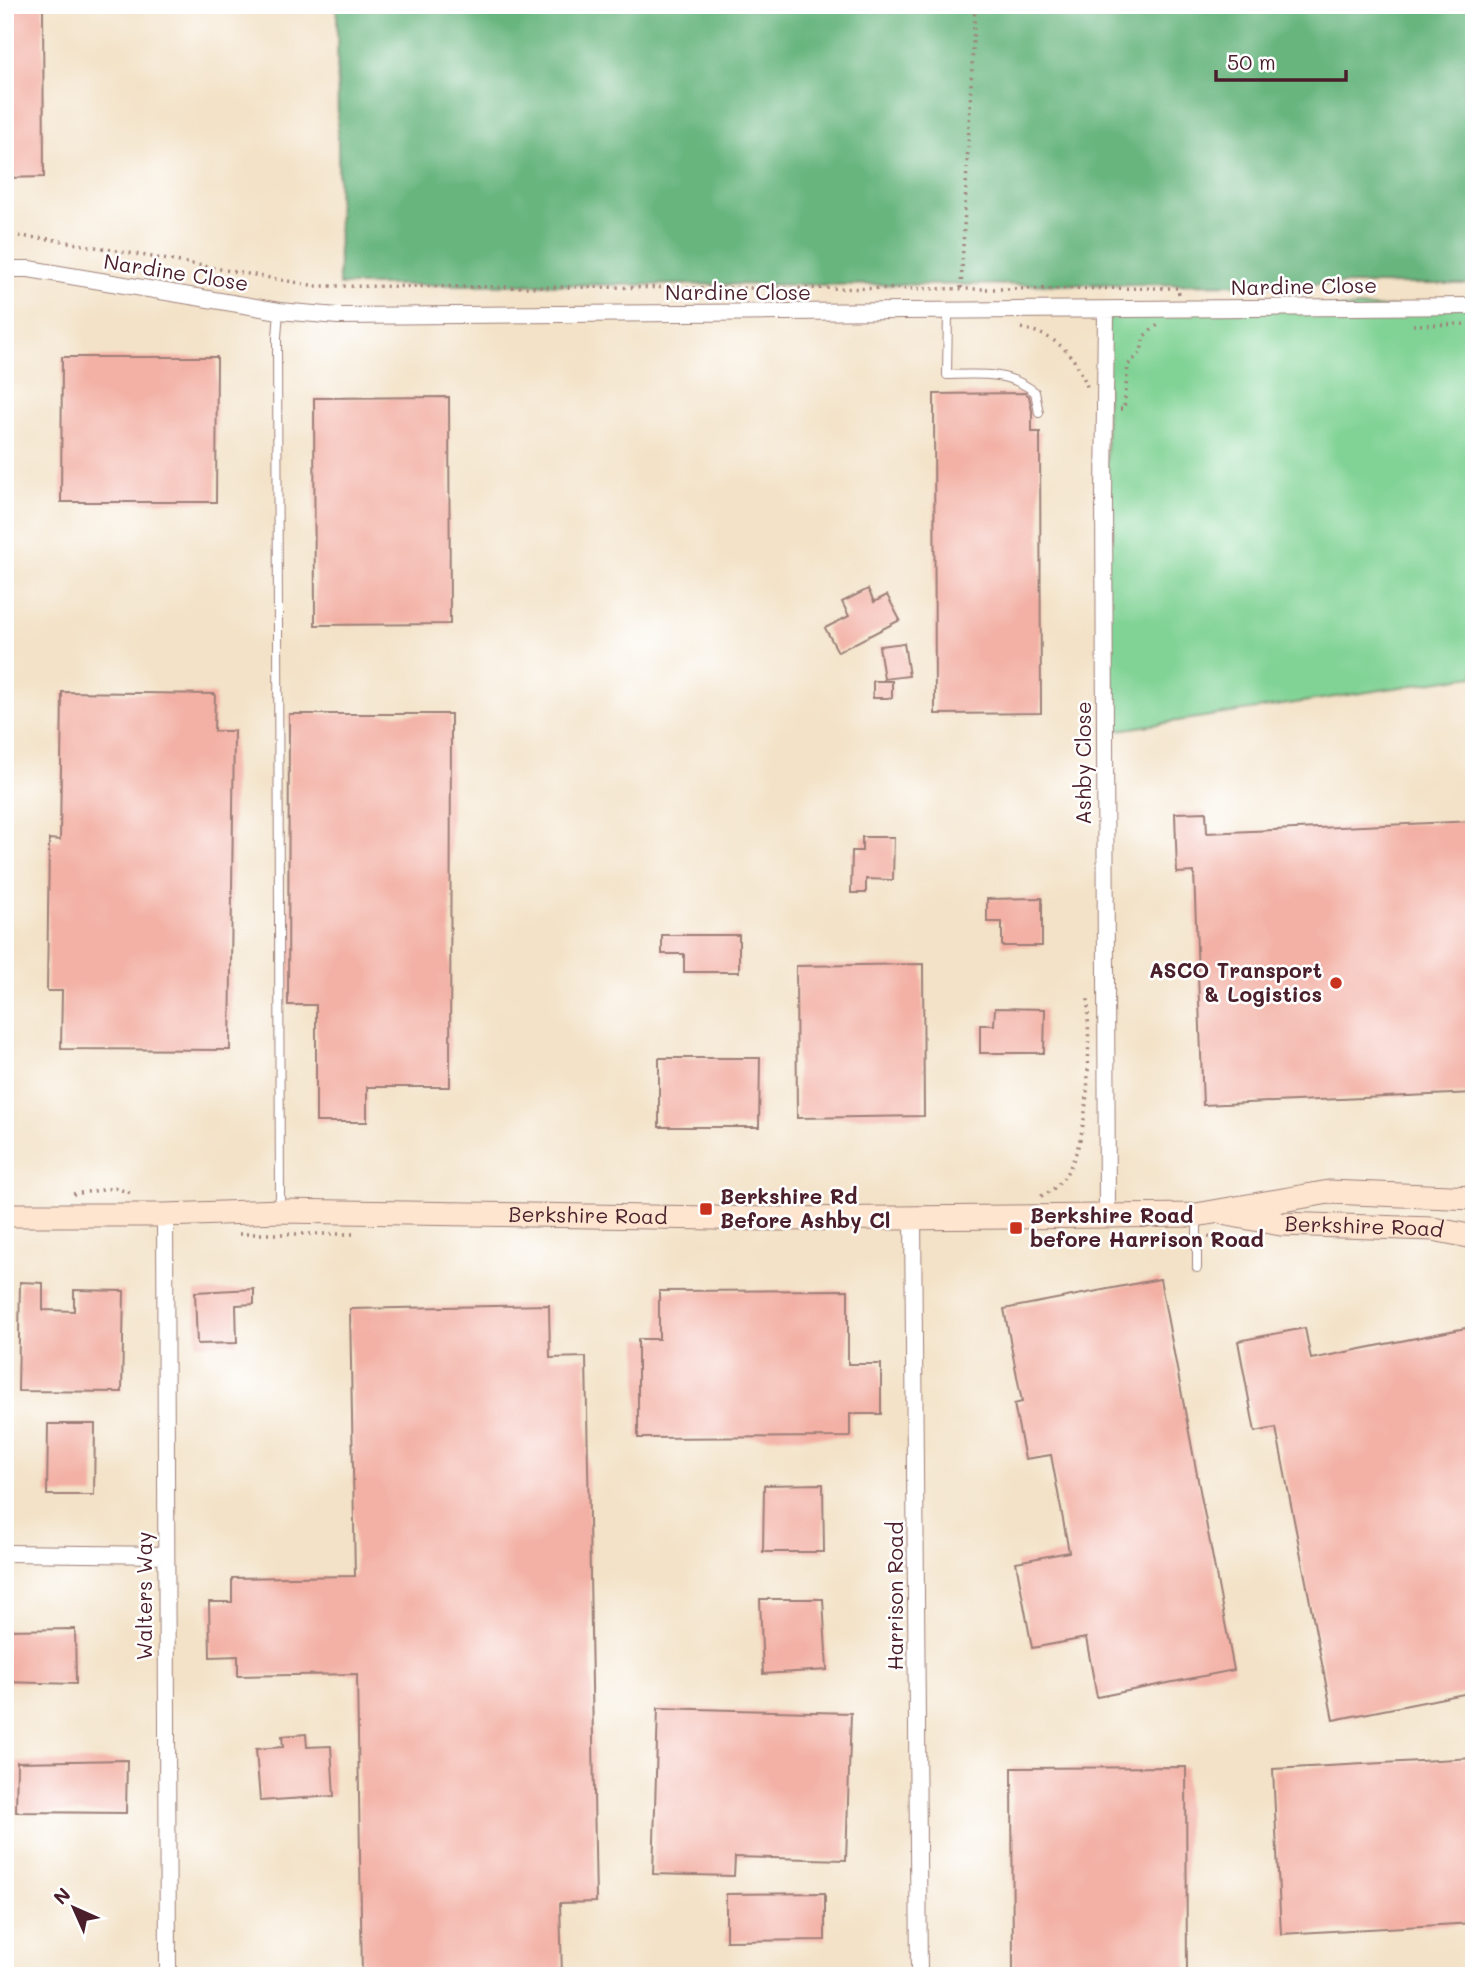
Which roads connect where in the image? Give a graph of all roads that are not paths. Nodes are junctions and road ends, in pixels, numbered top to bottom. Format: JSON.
{"nodes":[{"id":1,"x":5,"y":269,"type":"edge"},
{"id":2,"x":1474,"y":306,"type":"edge"},
{"id":3,"x":279,"y":311,"type":"junction"},
{"id":4,"x":1107,"y":311,"type":"junction"},
{"id":5,"x":948,"y":312,"type":"junction"},
{"id":6,"x":1039,"y":413,"type":"dead end"},
{"id":7,"x":1474,"y":1198,"type":"edge"},
{"id":8,"x":280,"y":1211,"type":"junction"},
{"id":9,"x":1204,"y":1213,"type":"junction"},
{"id":10,"x":5,"y":1215,"type":"edge"},
{"id":11,"x":165,"y":1215,"type":"junction"},
{"id":12,"x":1107,"y":1215,"type":"junction"},
{"id":13,"x":913,"y":1216,"type":"junction"},
{"id":14,"x":1474,"y":1237,"type":"edge"},
{"id":15,"x":1197,"y":1268,"type":"dead end"},
{"id":16,"x":5,"y":1553,"type":"edge"},
{"id":17,"x":166,"y":1555,"type":"junction"},
{"id":18,"x":168,"y":1976,"type":"edge"},
{"id":19,"x":919,"y":1976,"type":"edge"}],
"edges":[{"from":1,"to":3,"type":"street","name":"Nardine Close"},
{"from":2,"to":4,"type":"street","name":"Nardine Close"},
{"from":3,"to":5,"type":"street","name":"Nardine Close"},
{"from":3,"to":8,"type":"lane"},
{"from":4,"to":5,"type":"street","name":"Nardine Close"},
{"from":4,"to":12,"type":"street","name":"Ashby Close"},
{"from":5,"to":6,"type":"lane"},
{"from":7,"to":9,"type":"main road","name":"Berkshire Road"},
{"from":8,"to":11,"type":"main road","name":"Berkshire Road"},
{"from":8,"to":13,"type":"main road","name":"Berkshire Road"},
{"from":9,"to":12,"type":"main road","name":"Berkshire Road"},
{"from":9,"to":14,"type":"main road","name":"Berkshire Road"},
{"from":9,"to":15,"type":"lane"},
{"from":10,"to":11,"type":"main road","name":"Berkshire Road"},
{"from":11,"to":17,"type":"street","name":"Walters Way"},
{"from":12,"to":13,"type":"main road","name":"Berkshire Road"},
{"from":13,"to":19,"type":"street","name":"Harrison Road"},
{"from":16,"to":17,"type":"street"},
{"from":17,"to":18,"type":"street","name":"Walters Way"}]}
